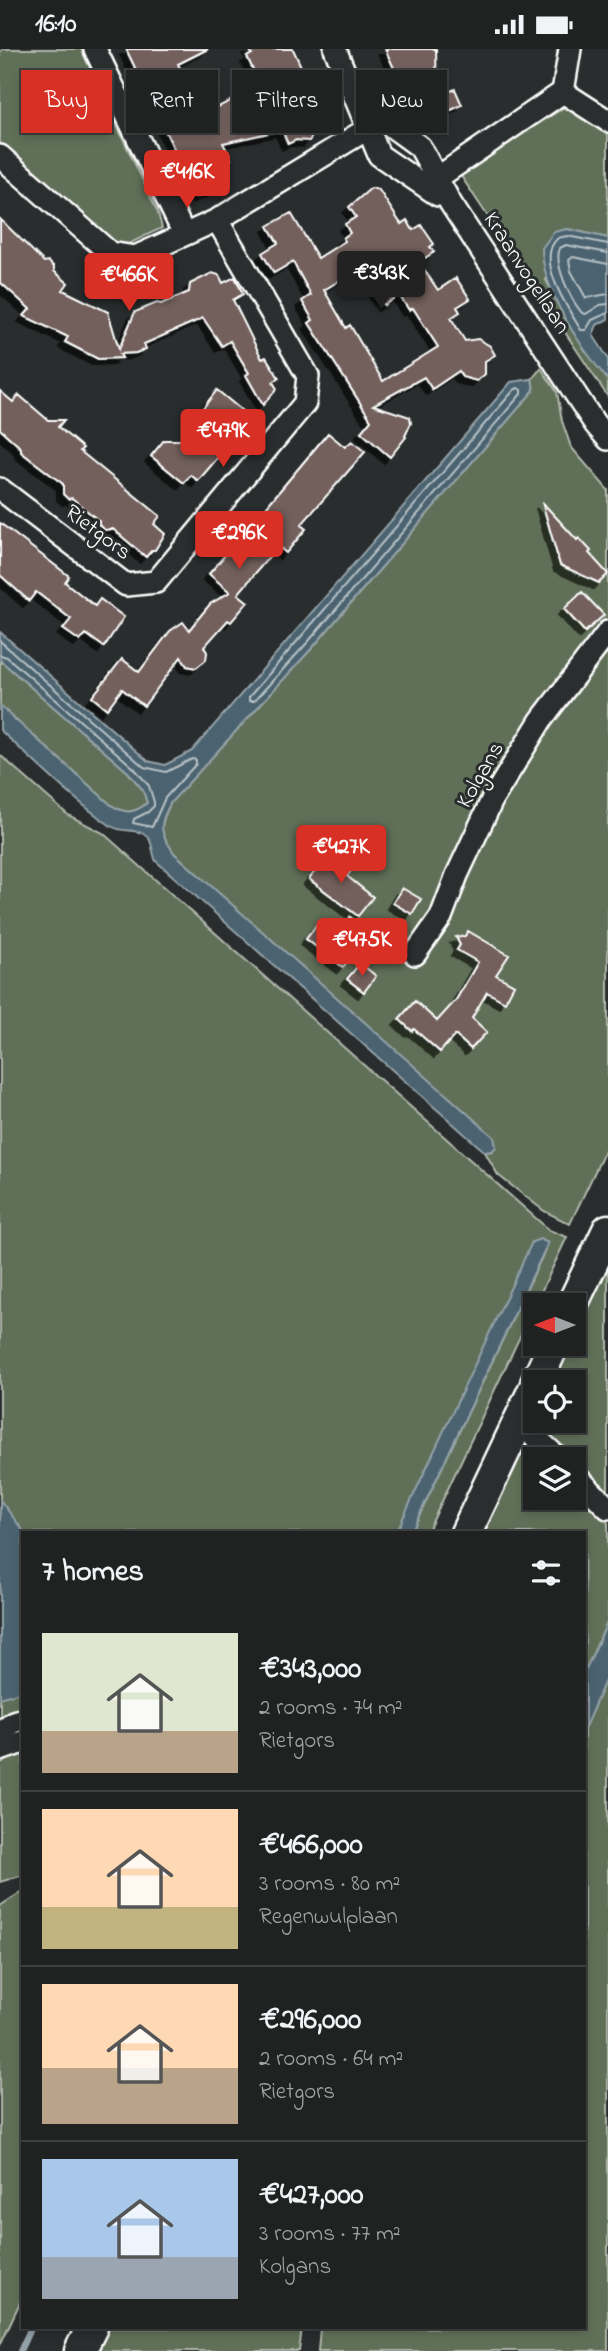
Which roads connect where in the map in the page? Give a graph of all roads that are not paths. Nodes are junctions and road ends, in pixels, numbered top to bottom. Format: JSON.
{"nodes":[{"id":1,"x":95,"y":49,"type":"edge"},
{"id":2,"x":335,"y":49,"type":"edge"},
{"id":3,"x":570,"y":49,"type":"edge"},
{"id":4,"x":563,"y":92,"type":"junction"},
{"id":5,"x":356,"y":99,"type":"edge"},
{"id":6,"x":608,"y":121,"type":"edge"},
{"id":7,"x":362,"y":133,"type":"edge"},
{"id":8,"x":376,"y":133,"type":"edge"},
{"id":9,"x":391,"y":133,"type":"edge"},
{"id":10,"x":0,"y":156,"type":"edge"},
{"id":11,"x":431,"y":182,"type":"junction"},
{"id":12,"x":217,"y":220,"type":"junction"},
{"id":13,"x":184,"y":234,"type":"junction"},
{"id":14,"x":608,"y":439,"type":"edge"},
{"id":15,"x":0,"y":489,"type":"edge"},
{"id":16,"x":608,"y":632,"type":"edge"},
{"id":17,"x":415,"y":954,"type":"dead end"},
{"id":18,"x":608,"y":1230,"type":"edge"},
{"id":19,"x":578,"y":1293,"type":"edge"},
{"id":20,"x":523,"y":1412,"type":"edge"},
{"id":21,"x":519,"y":1421,"type":"junction"},
{"id":22,"x":546,"y":1447,"type":"edge"},
{"id":23,"x":586,"y":1486,"type":"edge"},
{"id":24,"x":608,"y":1508,"type":"edge"},
{"id":25,"x":467,"y":1531,"type":"edge"},
{"id":26,"x":21,"y":1720,"type":"edge"},
{"id":27,"x":0,"y":1732,"type":"edge"},
{"id":28,"x":21,"y":1743,"type":"edge"},
{"id":29,"x":0,"y":1750,"type":"edge"},
{"id":30,"x":91,"y":2329,"type":"edge"},
{"id":31,"x":80,"y":2351,"type":"edge"}],
"edges":[{"from":1,"to":13,"type":"street"},
{"from":2,"to":5,"type":"street","name":"Kraanvogellaan"},
{"from":3,"to":4,"type":"street"},
{"from":4,"to":6,"type":"street"},
{"from":4,"to":11,"type":"street"},
{"from":7,"to":12,"type":"street"},
{"from":8,"to":11,"type":"street","name":"Kraanvogellaan"},
{"from":9,"to":11,"type":"street","name":"Kraanvogellaan"},
{"from":10,"to":13,"type":"street"},
{"from":11,"to":14,"type":"street","name":"Kraanvogellaan"},
{"from":12,"to":13,"type":"street"},
{"from":12,"to":15,"type":"street","name":"Rietgors"},
{"from":16,"to":17,"type":"street","name":"Kolgans"},
{"from":18,"to":19,"type":"street"},
{"from":20,"to":21,"type":"street"},
{"from":21,"to":22,"type":"street"},
{"from":21,"to":25,"type":"street"},
{"from":23,"to":24,"type":"street"},
{"from":26,"to":27,"type":"street"},
{"from":28,"to":29,"type":"street"},
{"from":30,"to":31,"type":"street"}]}
